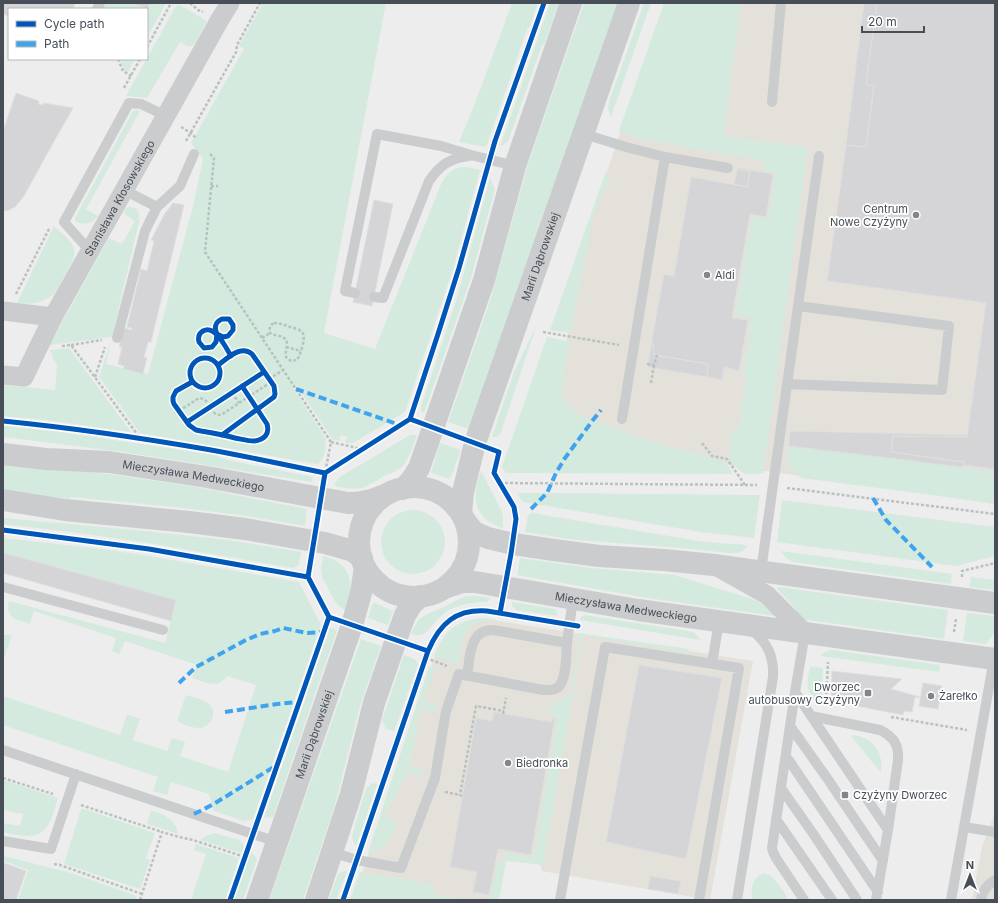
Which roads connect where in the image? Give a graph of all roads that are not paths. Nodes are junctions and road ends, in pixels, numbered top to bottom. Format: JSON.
{"nodes":[{"id":1,"x":230,"y":3,"type":"edge"},
{"id":2,"x":571,"y":3,"type":"edge"},
{"id":3,"x":630,"y":3,"type":"edge"},
{"id":4,"x":781,"y":3,"type":"edge"},
{"id":5,"x":772,"y":102,"type":"dead end"},
{"id":6,"x":166,"y":116,"type":"junction"},
{"id":7,"x":584,"y":134,"type":"junction"},
{"id":8,"x":194,"y":154,"type":"dead end"},
{"id":9,"x":471,"y":155,"type":"junction"},
{"id":10,"x":819,"y":156,"type":"dead end"},
{"id":11,"x":665,"y":157,"type":"junction"},
{"id":12,"x":516,"y":166,"type":"junction"},
{"id":13,"x":728,"y":168,"type":"dead end"},
{"id":14,"x":124,"y":190,"type":"junction"},
{"id":15,"x":157,"y":207,"type":"junction"},
{"id":16,"x":90,"y":251,"type":"junction"},
{"id":17,"x":355,"y":293,"type":"dead end"},
{"id":18,"x":374,"y":297,"type":"dead end"},
{"id":19,"x":798,"y":306,"type":"junction"},
{"id":20,"x":3,"y":311,"type":"edge"},
{"id":21,"x":53,"y":317,"type":"junction"},
{"id":22,"x":113,"y":339,"type":"road end"},
{"id":23,"x":3,"y":375,"type":"edge"},
{"id":24,"x":787,"y":384,"type":"junction"},
{"id":25,"x":622,"y":419,"type":"dead end"},
{"id":26,"x":3,"y":454,"type":"edge"},
{"id":27,"x":403,"y":489,"type":"junction"},
{"id":28,"x":382,"y":496,"type":"junction"},
{"id":29,"x":3,"y":500,"type":"edge"},
{"id":30,"x":463,"y":518,"type":"junction"},
{"id":31,"x":363,"y":562,"type":"junction"},
{"id":32,"x":714,"y":565,"type":"junction"},
{"id":33,"x":761,"y":572,"type":"junction"},
{"id":34,"x":3,"y":587,"type":"edge"},
{"id":35,"x":447,"y":587,"type":"junction"},
{"id":36,"x":421,"y":596,"type":"junction"},
{"id":37,"x":573,"y":599,"type":"junction"},
{"id":38,"x":995,"y":603,"type":"edge"},
{"id":39,"x":719,"y":621,"type":"junction"},
{"id":40,"x":744,"y":625,"type":"junction"},
{"id":41,"x":163,"y":630,"type":"dead end"},
{"id":42,"x":805,"y":633,"type":"junction"},
{"id":43,"x":567,"y":643,"type":"junction"},
{"id":44,"x":995,"y":658,"type":"edge"},
{"id":45,"x":712,"y":664,"type":"junction"},
{"id":46,"x":467,"y":676,"type":"junction"},
{"id":47,"x":795,"y":692,"type":"junction"},
{"id":48,"x":811,"y":716,"type":"junction"},
{"id":49,"x":790,"y":726,"type":"junction"},
{"id":50,"x":3,"y":750,"type":"edge"},
{"id":51,"x":786,"y":756,"type":"junction"},
{"id":52,"x":76,"y":774,"type":"junction"},
{"id":53,"x":781,"y":788,"type":"junction"},
{"id":54,"x":776,"y":819,"type":"junction"},
{"id":55,"x":964,"y":827,"type":"junction"},
{"id":56,"x":888,"y":830,"type":"junction"},
{"id":57,"x":995,"y":832,"type":"edge"},
{"id":58,"x":3,"y":841,"type":"edge"},
{"id":59,"x":277,"y":842,"type":"junction"},
{"id":60,"x":332,"y":852,"type":"junction"},
{"id":61,"x":883,"y":861,"type":"junction"},
{"id":62,"x":995,"y":880,"type":"edge"},
{"id":63,"x":877,"y":896,"type":"edge"},
{"id":64,"x":739,"y":898,"type":"edge"},
{"id":65,"x":257,"y":900,"type":"edge"},
{"id":66,"x":316,"y":900,"type":"edge"},
{"id":67,"x":560,"y":900,"type":"edge"},
{"id":68,"x":699,"y":900,"type":"edge"},
{"id":69,"x":804,"y":900,"type":"edge"},
{"id":70,"x":832,"y":900,"type":"edge"},
{"id":71,"x":857,"y":900,"type":"edge"},
{"id":72,"x":951,"y":900,"type":"edge"},
{"id":73,"x":981,"y":900,"type":"edge"}],
"edges":[{"from":1,"to":6,"type":"street","name":"Stanisława Kłosowskiego"},
{"from":2,"to":12,"type":"street"},
{"from":3,"to":7,"type":"street","name":"Marii Dąbrowskiej"},
{"from":4,"to":5,"type":"lane"},
{"from":6,"to":14,"type":"street","name":"Stanisława Kłosowskiego"},
{"from":6,"to":16,"type":"lane"},
{"from":7,"to":11,"type":"lane"},
{"from":7,"to":30,"type":"street","name":"Marii Dąbrowskiej"},
{"from":8,"to":15,"type":"lane"},
{"from":9,"to":12,"type":"lane"},
{"from":9,"to":17,"type":"lane"},
{"from":9,"to":18,"type":"lane"},
{"from":10,"to":19,"type":"lane"},
{"from":11,"to":13,"type":"lane"},
{"from":11,"to":25,"type":"lane"},
{"from":12,"to":27,"type":"street"},
{"from":14,"to":15,"type":"lane"},
{"from":14,"to":16,"type":"street","name":"Stanisława Kłosowskiego"},
{"from":15,"to":22,"type":"lane"},
{"from":16,"to":21,"type":"street","name":"Stanisława Kłosowskiego"},
{"from":19,"to":24,"type":"lane"},
{"from":19,"to":24,"type":"lane"},
{"from":20,"to":21,"type":"street"},
{"from":21,"to":23,"type":"street","name":"Stanisława Kłosowskiego"},
{"from":24,"to":33,"type":"lane"},
{"from":26,"to":28,"type":"street","name":"Mieczysława Medweckiego"},
{"from":27,"to":28,"type":"street"},
{"from":27,"to":30,"type":"street"},
{"from":28,"to":31,"type":"street"},
{"from":29,"to":31,"type":"street"},
{"from":30,"to":32,"type":"street"},
{"from":30,"to":35,"type":"street"},
{"from":31,"to":36,"type":"street"},
{"from":31,"to":59,"type":"street","name":"Marii Dąbrowskiej"},
{"from":32,"to":33,"type":"street"},
{"from":32,"to":42,"type":"street"},
{"from":33,"to":38,"type":"street"},
{"from":34,"to":41,"type":"lane"},
{"from":35,"to":36,"type":"street"},
{"from":35,"to":37,"type":"street","name":"Mieczysława Medweckiego"},
{"from":36,"to":60,"type":"street"},
{"from":37,"to":39,"type":"street","name":"Mieczysława Medweckiego"},
{"from":37,"to":43,"type":"lane"},
{"from":39,"to":40,"type":"street","name":"Mieczysława Medweckiego"},
{"from":39,"to":45,"type":"lane"},
{"from":40,"to":42,"type":"street","name":"Mieczysława Medweckiego"},
{"from":40,"to":64,"type":"lane"},
{"from":42,"to":44,"type":"street","name":"Mieczysława Medweckiego"},
{"from":42,"to":47,"type":"lane"},
{"from":43,"to":46,"type":"lane"},
{"from":43,"to":46,"type":"lane"},
{"from":44,"to":55,"type":"lane"},
{"from":45,"to":67,"type":"lane"},
{"from":45,"to":68,"type":"lane"},
{"from":46,"to":60,"type":"lane"},
{"from":47,"to":48,"type":"lane"},
{"from":47,"to":49,"type":"lane"},
{"from":48,"to":56,"type":"lane"},
{"from":48,"to":56,"type":"lane"},
{"from":49,"to":51,"type":"lane"},
{"from":49,"to":61,"type":"lane"},
{"from":50,"to":52,"type":"lane"},
{"from":51,"to":53,"type":"lane"},
{"from":51,"to":63,"type":"lane"},
{"from":52,"to":58,"type":"lane"},
{"from":52,"to":59,"type":"lane"},
{"from":53,"to":54,"type":"lane"},
{"from":53,"to":71,"type":"lane"},
{"from":54,"to":69,"type":"lane"},
{"from":54,"to":70,"type":"lane"},
{"from":55,"to":57,"type":"lane"},
{"from":55,"to":72,"type":"lane"},
{"from":56,"to":61,"type":"lane"},
{"from":59,"to":65,"type":"street","name":"Marii Dąbrowskiej"},
{"from":60,"to":66,"type":"street"},
{"from":61,"to":63,"type":"lane"},
{"from":62,"to":73,"type":"lane"}]}
